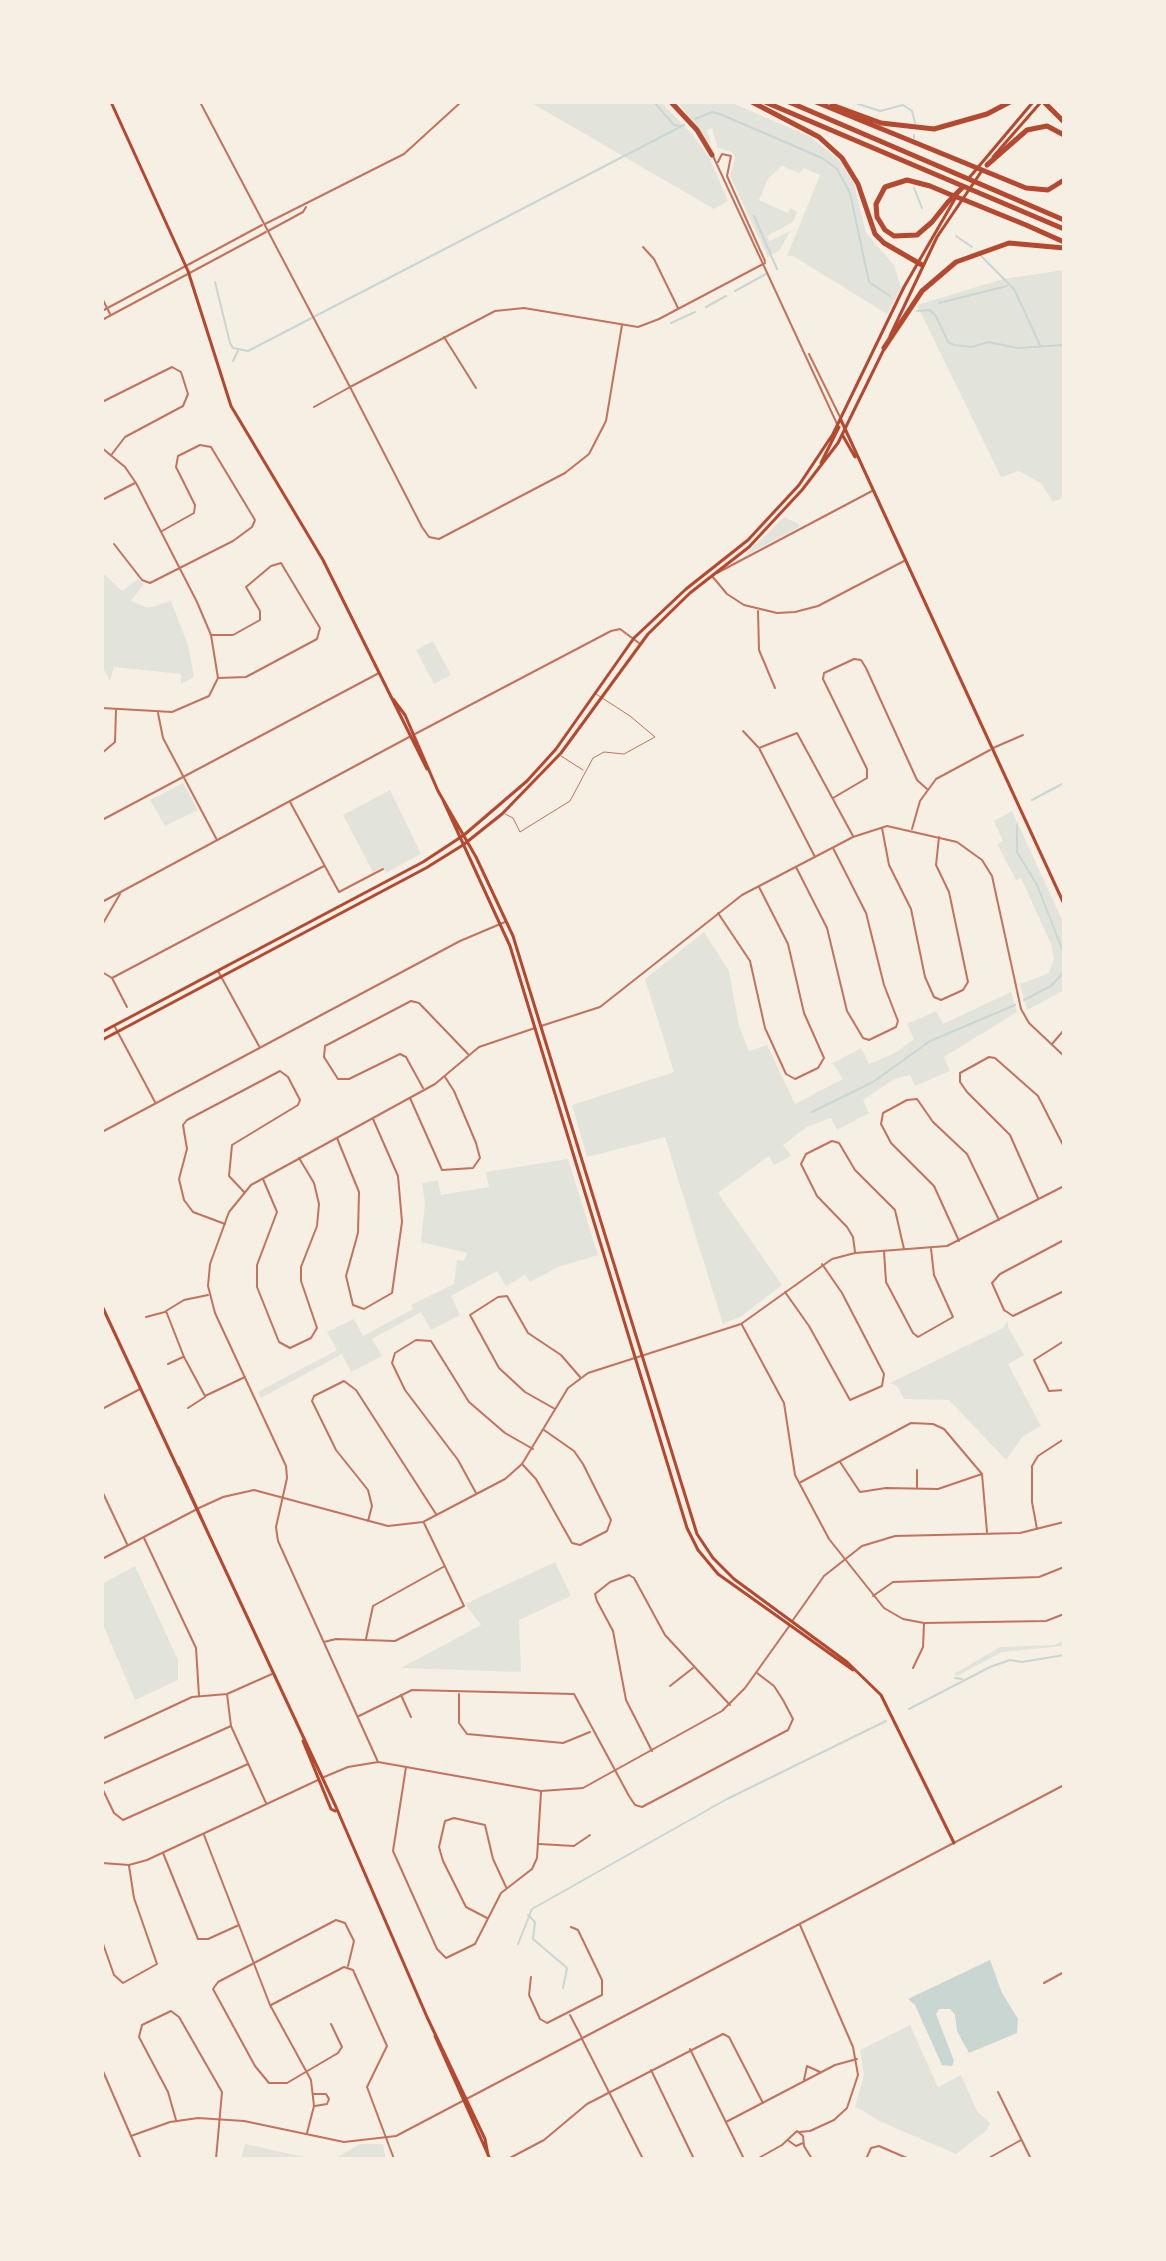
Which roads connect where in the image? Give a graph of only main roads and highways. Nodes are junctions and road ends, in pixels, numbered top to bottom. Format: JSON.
{"nodes":[{"id":1,"x":111,"y":102,"type":"edge"},
{"id":2,"x":671,"y":102,"type":"edge"},
{"id":3,"x":752,"y":102,"type":"edge"},
{"id":4,"x":765,"y":102,"type":"edge"},
{"id":5,"x":789,"y":102,"type":"edge"},
{"id":6,"x":816,"y":102,"type":"edge"},
{"id":7,"x":824,"y":102,"type":"edge"},
{"id":8,"x":1010,"y":102,"type":"edge"},
{"id":9,"x":1033,"y":102,"type":"edge"},
{"id":10,"x":1042,"y":102,"type":"edge"},
{"id":11,"x":1064,"y":122,"type":"edge"},
{"id":12,"x":1064,"y":135,"type":"edge"},
{"id":13,"x":712,"y":155,"type":"road end"},
{"id":14,"x":984,"y":163,"type":"junction"},
{"id":15,"x":1064,"y":180,"type":"edge"},
{"id":16,"x":962,"y":188,"type":"joint"},
{"id":17,"x":952,"y":204,"type":"junction"},
{"id":18,"x":1064,"y":220,"type":"edge"},
{"id":19,"x":1064,"y":229,"type":"edge"},
{"id":20,"x":1064,"y":245,"type":"edge"},
{"id":21,"x":920,"y":264,"type":"junction"},
{"id":22,"x":884,"y":348,"type":"junction"},
{"id":23,"x":841,"y":420,"type":"junction"},
{"id":24,"x":838,"y":427,"type":"junction"},
{"id":25,"x":845,"y":429,"type":"junction"},
{"id":26,"x":842,"y":435,"type":"junction"},
{"id":27,"x":857,"y":459,"type":"junction"},
{"id":28,"x":817,"y":471,"type":"junction"},
{"id":29,"x":554,"y":751,"type":"junction"},
{"id":30,"x":559,"y":755,"type":"junction"},
{"id":31,"x":443,"y":800,"type":"junction"},
{"id":32,"x":464,"y":835,"type":"junction"},
{"id":33,"x":460,"y":839,"type":"junction"},
{"id":34,"x":468,"y":841,"type":"junction"},
{"id":35,"x":463,"y":845,"type":"junction"},
{"id":36,"x":1064,"y":904,"type":"edge"},
{"id":37,"x":504,"y":922,"type":"junction"},
{"id":38,"x":102,"y":1032,"type":"edge"},
{"id":39,"x":102,"y":1040,"type":"edge"},
{"id":40,"x":102,"y":1306,"type":"edge"},
{"id":41,"x":954,"y":1843,"type":"road end"},
{"id":42,"x":489,"y":2157,"type":"edge"}],
"edges":[{"from":1,"to":31,"type":"main road"},
{"from":2,"to":13,"type":"highway"},
{"from":3,"to":21,"type":"highway"},
{"from":4,"to":19,"type":"highway"},
{"from":5,"to":18,"type":"highway"},
{"from":6,"to":15,"type":"highway"},
{"from":7,"to":8,"type":"highway"},
{"from":9,"to":14,"type":"main road"},
{"from":10,"to":11,"type":"highway"},
{"from":10,"to":14,"type":"main road"},
{"from":12,"to":14,"type":"highway"},
{"from":14,"to":16,"type":"main road"},
{"from":14,"to":17,"type":"main road"},
{"from":16,"to":17,"type":"highway"},
{"from":17,"to":20,"type":"highway"},
{"from":17,"to":21,"type":"main road"},
{"from":20,"to":22,"type":"highway"},
{"from":21,"to":22,"type":"main road"},
{"from":21,"to":23,"type":"main road"},
{"from":22,"to":25,"type":"main road"},
{"from":23,"to":24,"type":"main road"},
{"from":23,"to":25,"type":"main road"},
{"from":24,"to":26,"type":"main road"},
{"from":24,"to":28,"type":"main road"},
{"from":24,"to":29,"type":"main road"},
{"from":25,"to":26,"type":"main road"},
{"from":25,"to":27,"type":"main road"},
{"from":26,"to":27,"type":"main road"},
{"from":26,"to":28,"type":"main road"},
{"from":27,"to":36,"type":"main road"},
{"from":28,"to":30,"type":"main road"},
{"from":29,"to":30,"type":"main road"},
{"from":29,"to":32,"type":"main road"},
{"from":30,"to":34,"type":"main road"},
{"from":31,"to":32,"type":"main road"},
{"from":31,"to":33,"type":"main road"},
{"from":32,"to":33,"type":"main road"},
{"from":32,"to":34,"type":"main road"},
{"from":33,"to":35,"type":"main road"},
{"from":33,"to":38,"type":"main road"},
{"from":34,"to":35,"type":"main road"},
{"from":34,"to":37,"type":"main road"},
{"from":35,"to":37,"type":"main road"},
{"from":35,"to":39,"type":"main road"},
{"from":37,"to":41,"type":"main road"},
{"from":40,"to":42,"type":"main road"}]}
